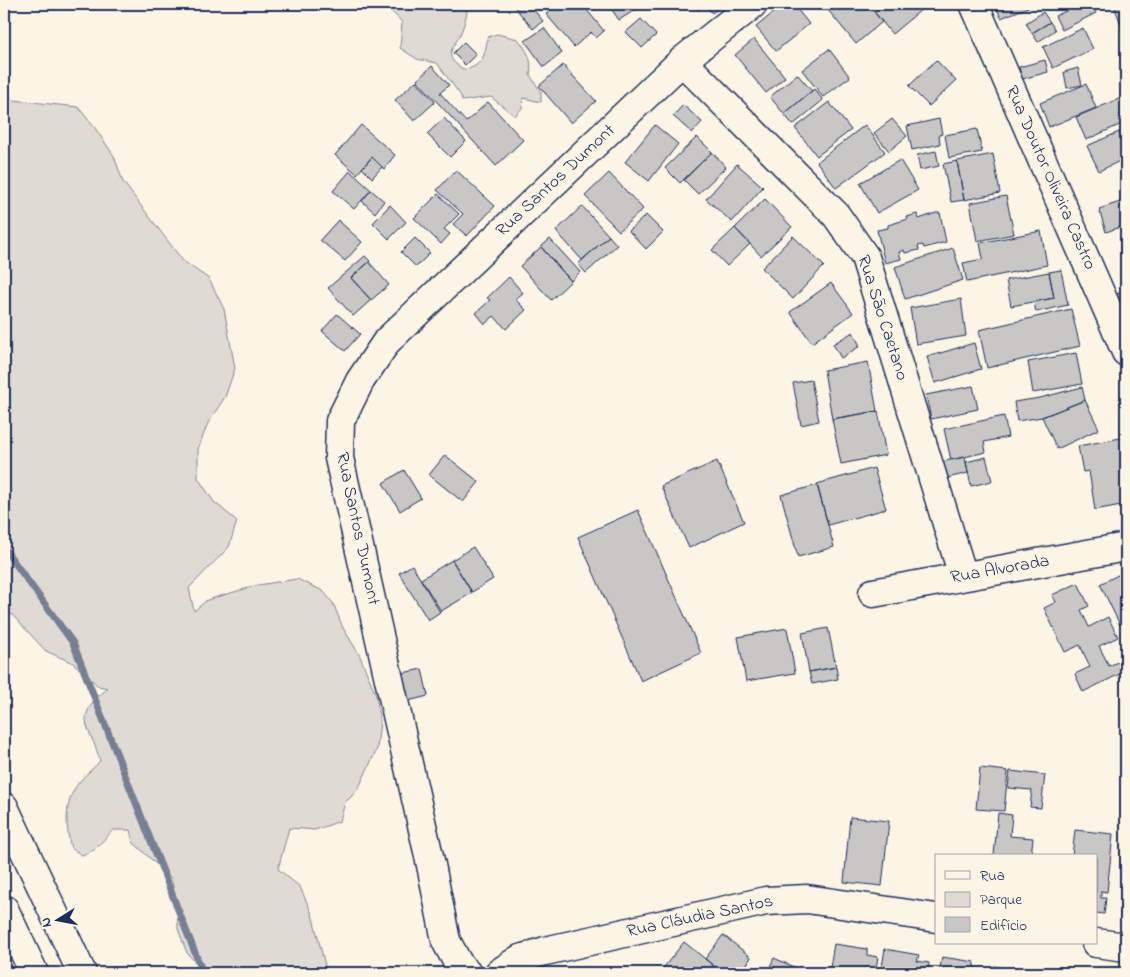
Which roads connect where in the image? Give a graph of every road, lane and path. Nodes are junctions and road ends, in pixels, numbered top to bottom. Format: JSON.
{"nodes":[{"id":1,"x":753,"y":4,"type":"edge"},
{"id":2,"x":974,"y":4,"type":"edge"},
{"id":3,"x":682,"y":61,"type":"junction"},
{"id":4,"x":1126,"y":352,"type":"edge"},
{"id":5,"x":1126,"y":548,"type":"edge"},
{"id":6,"x":963,"y":576,"type":"junction"},
{"id":7,"x":873,"y":593,"type":"dead end"},
{"id":8,"x":4,"y":807,"type":"edge"},
{"id":9,"x":4,"y":909,"type":"edge"},
{"id":10,"x":935,"y":918,"type":"edge"},
{"id":11,"x":1098,"y":942,"type":"edge"},
{"id":12,"x":1126,"y":947,"type":"edge"},
{"id":13,"x":34,"y":973,"type":"edge"},
{"id":14,"x":82,"y":973,"type":"edge"},
{"id":15,"x":467,"y":973,"type":"edge"},
{"id":16,"x":500,"y":973,"type":"edge"}],
"edges":[{"from":1,"to":3,"type":"street","name":"Rua Santos Dumont"},
{"from":2,"to":4,"type":"street","name":"Rua Doutor Oliveira Castro"},
{"from":3,"to":6,"type":"street","name":"Rua São Caetano"},
{"from":3,"to":15,"type":"street","name":"Rua Santos Dumont"},
{"from":5,"to":6,"type":"street","name":"Rua Alvorada"},
{"from":6,"to":7,"type":"street","name":"Rua Alvorada"},
{"from":8,"to":14,"type":"street"},
{"from":9,"to":13,"type":"street"},
{"from":10,"to":16,"type":"street","name":"Rua Cláudia Santos"},
{"from":11,"to":12,"type":"street"}]}
